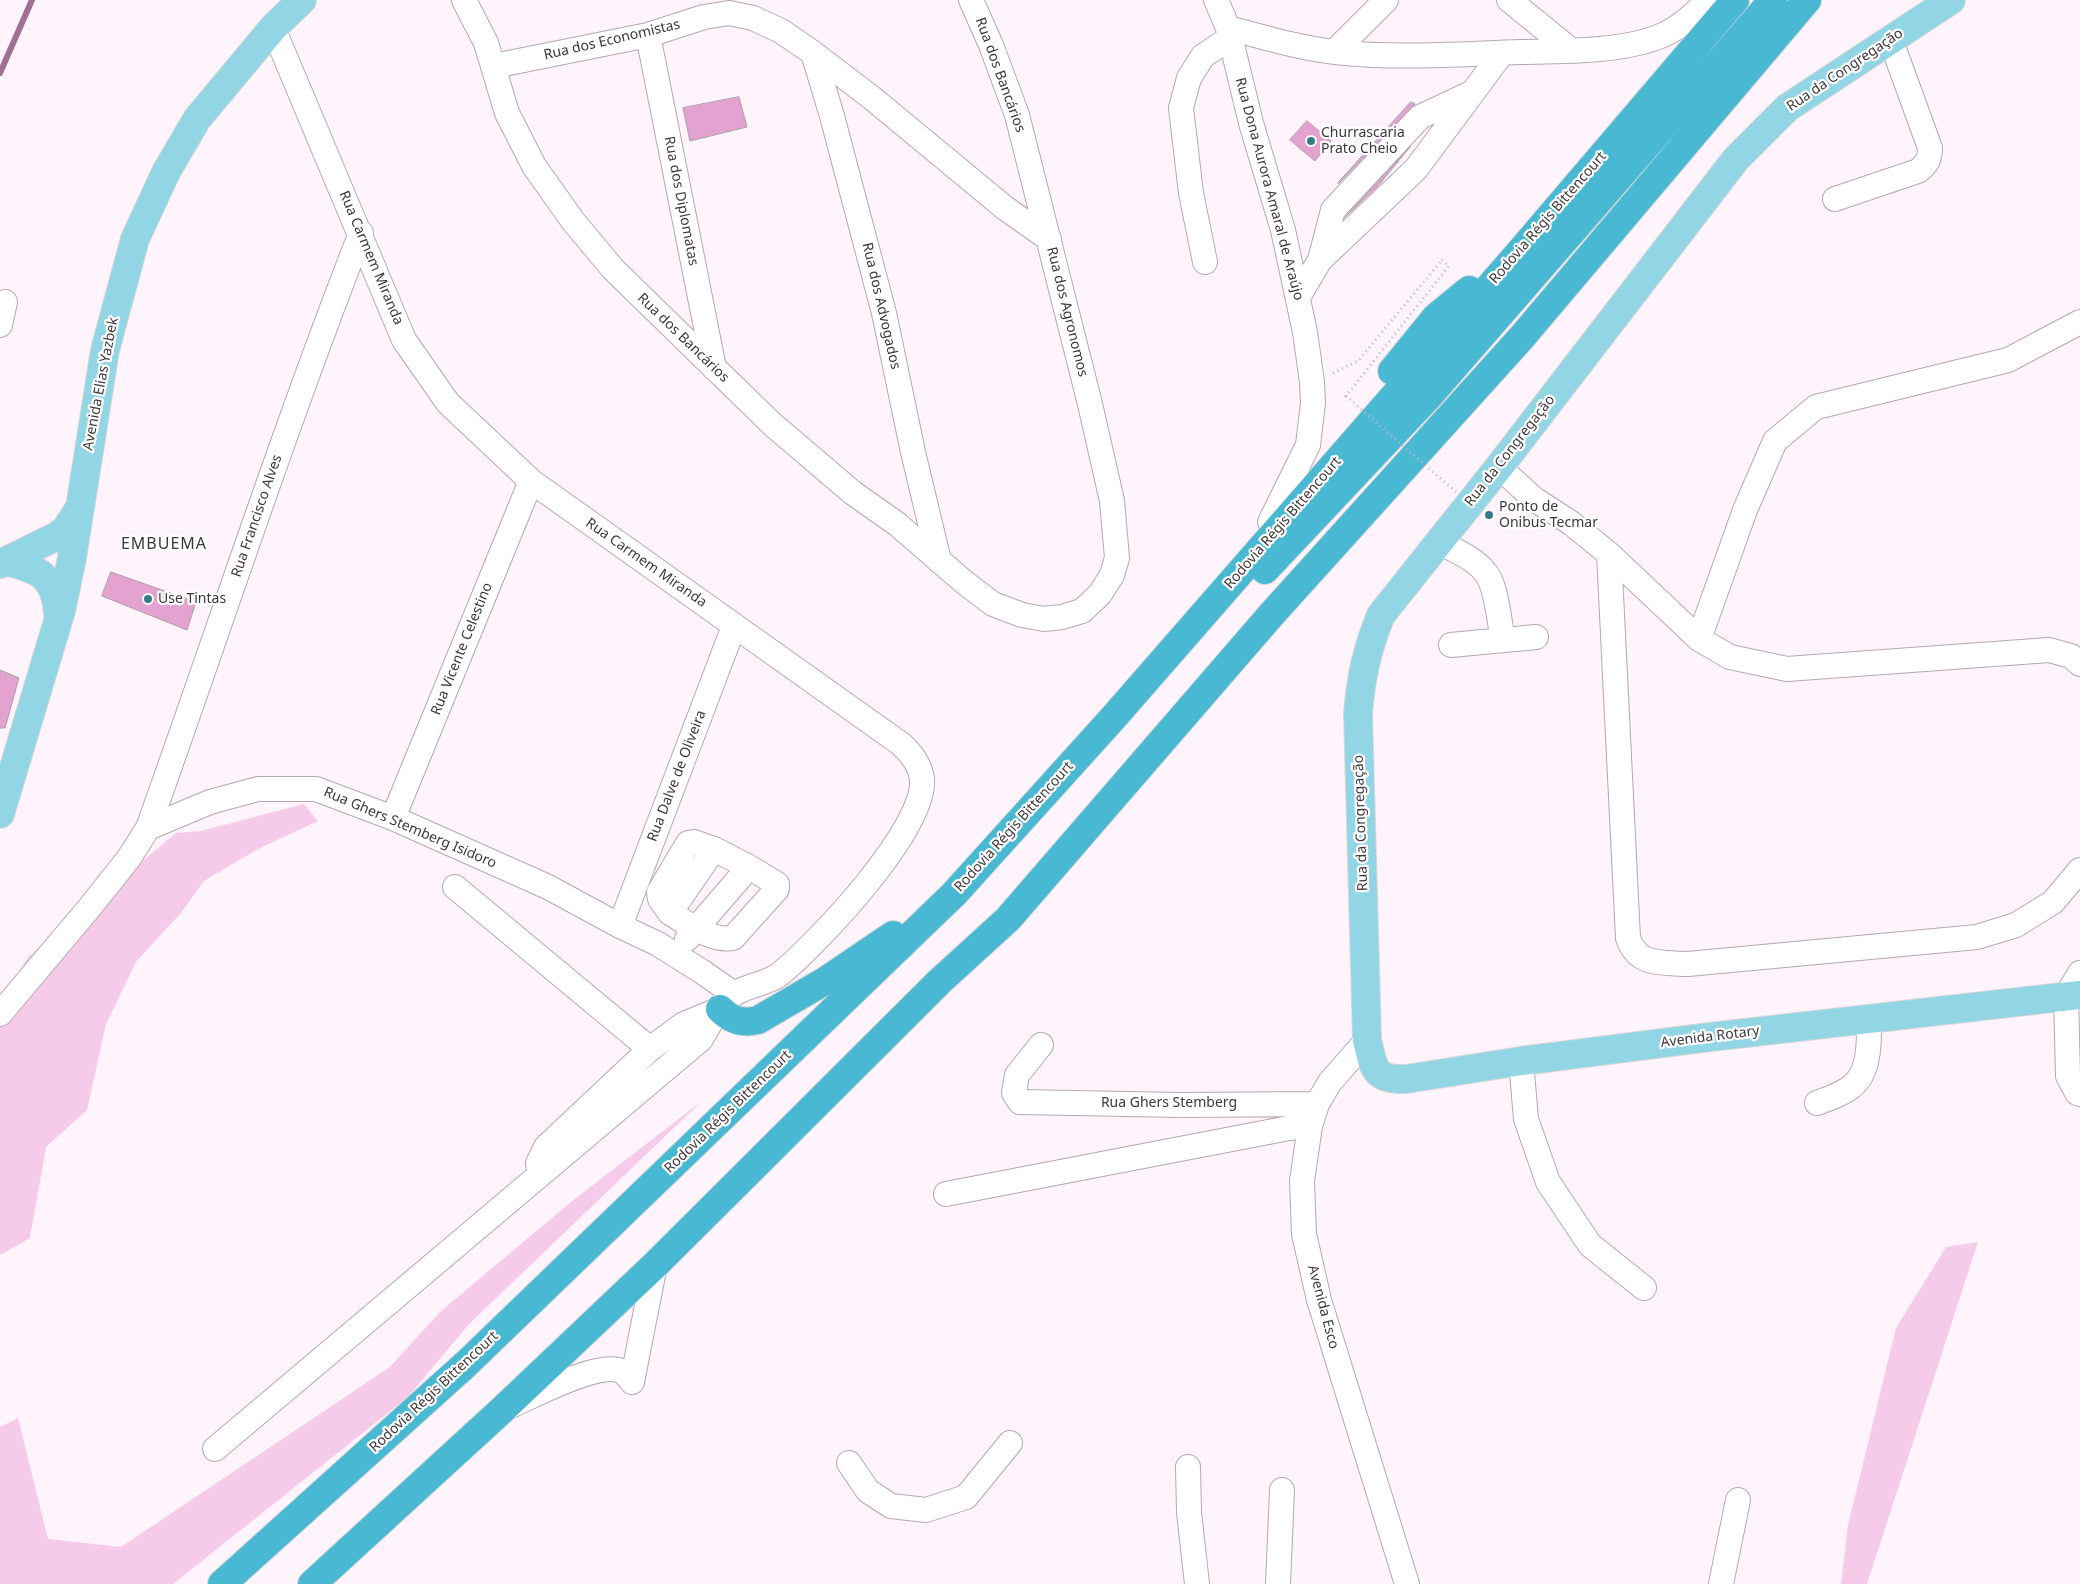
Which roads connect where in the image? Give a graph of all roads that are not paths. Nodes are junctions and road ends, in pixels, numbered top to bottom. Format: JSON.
{"nodes":[{"id":1,"x":302,"y":0,"type":"edge"},
{"id":2,"x":464,"y":0,"type":"edge"},
{"id":3,"x":971,"y":0,"type":"edge"},
{"id":4,"x":1216,"y":0,"type":"edge"},
{"id":5,"x":1386,"y":0,"type":"edge"},
{"id":6,"x":1509,"y":0,"type":"edge"},
{"id":7,"x":1708,"y":0,"type":"edge"},
{"id":8,"x":1735,"y":0,"type":"edge"},
{"id":9,"x":1773,"y":0,"type":"edge"},
{"id":10,"x":1807,"y":0,"type":"edge"},
{"id":11,"x":1951,"y":0,"type":"edge"},
{"id":12,"x":728,"y":7,"type":"edge"},
{"id":13,"x":272,"y":28,"type":"junction"},
{"id":14,"x":1229,"y":33,"type":"junction"},
{"id":15,"x":648,"y":34,"type":"junction"},
{"id":16,"x":1890,"y":38,"type":"junction"},
{"id":17,"x":1572,"y":51,"type":"junction"},
{"id":18,"x":1334,"y":52,"type":"junction"},
{"id":19,"x":813,"y":53,"type":"junction"},
{"id":20,"x":1502,"y":53,"type":"junction"},
{"id":21,"x":494,"y":66,"type":"junction"},
{"id":22,"x":1472,"y":93,"type":"junction"},
{"id":23,"x":1649,"y":100,"type":"junction"},
{"id":24,"x":1835,"y":199,"type":"dead end"},
{"id":25,"x":361,"y":233,"type":"junction"},
{"id":26,"x":1049,"y":239,"type":"junction"},
{"id":27,"x":1320,"y":260,"type":"junction"},
{"id":28,"x":1205,"y":262,"type":"dead end"},
{"id":29,"x":1298,"y":297,"type":"junction"},
{"id":30,"x":2080,"y":322,"type":"edge"},
{"id":31,"x":714,"y":368,"type":"junction"},
{"id":32,"x":1499,"y":467,"type":"junction"},
{"id":33,"x":531,"y":481,"type":"junction"},
{"id":34,"x":80,"y":506,"type":"junction"},
{"id":35,"x":1270,"y":522,"type":"junction"},
{"id":36,"x":1439,"y":542,"type":"junction"},
{"id":37,"x":1609,"y":554,"type":"junction"},
{"id":38,"x":939,"y":561,"type":"junction"},
{"id":39,"x":3,"y":562,"type":"edge"},
{"id":40,"x":1231,"y":582,"type":"junction"},
{"id":41,"x":993,"y":604,"type":"joint"},
{"id":42,"x":59,"y":618,"type":"junction"},
{"id":43,"x":734,"y":626,"type":"junction"},
{"id":44,"x":1536,"y":637,"type":"dead end"},
{"id":45,"x":1699,"y":639,"type":"junction"},
{"id":46,"x":1503,"y":640,"type":"junction"},
{"id":47,"x":1451,"y":645,"type":"dead end"},
{"id":48,"x":2080,"y":664,"type":"edge"},
{"id":49,"x":1113,"y":718,"type":"junction"},
{"id":50,"x":0,"y":814,"type":"edge"},
{"id":51,"x":392,"y":818,"type":"junction"},
{"id":52,"x":148,"y":828,"type":"junction"},
{"id":53,"x":749,"y":867,"type":"junction"},
{"id":54,"x":2080,"y":870,"type":"edge"},
{"id":55,"x":455,"y":887,"type":"dead end"},
{"id":56,"x":954,"y":894,"type":"junction"},
{"id":57,"x":620,"y":926,"type":"junction"},
{"id":58,"x":696,"y":928,"type":"junction"},
{"id":59,"x":675,"y":954,"type":"junction"},
{"id":60,"x":2080,"y":973,"type":"edge"},
{"id":61,"x":2073,"y":995,"type":"edge"},
{"id":62,"x":727,"y":1001,"type":"junction"},
{"id":63,"x":0,"y":1014,"type":"edge"},
{"id":64,"x":1869,"y":1018,"type":"junction"},
{"id":65,"x":1367,"y":1040,"type":"junction"},
{"id":66,"x":1041,"y":1045,"type":"dead end"},
{"id":67,"x":650,"y":1048,"type":"junction"},
{"id":68,"x":1521,"y":1061,"type":"junction"},
{"id":69,"x":2080,"y":1094,"type":"edge"},
{"id":70,"x":1817,"y":1103,"type":"dead end"},
{"id":71,"x":1313,"y":1115,"type":"junction"},
{"id":72,"x":540,"y":1175,"type":"junction"},
{"id":73,"x":946,"y":1194,"type":"dead end"},
{"id":74,"x":654,"y":1265,"type":"junction"},
{"id":75,"x":1644,"y":1288,"type":"dead end"},
{"id":76,"x":502,"y":1410,"type":"junction"},
{"id":77,"x":1010,"y":1443,"type":"dead end"},
{"id":78,"x":215,"y":1449,"type":"dead end"},
{"id":79,"x":849,"y":1463,"type":"dead end"},
{"id":80,"x":1188,"y":1467,"type":"dead end"},
{"id":81,"x":1282,"y":1490,"type":"dead end"},
{"id":82,"x":1738,"y":1500,"type":"dead end"},
{"id":83,"x":222,"y":1584,"type":"edge"},
{"id":84,"x":312,"y":1584,"type":"edge"},
{"id":85,"x":1197,"y":1584,"type":"edge"},
{"id":86,"x":1278,"y":1584,"type":"edge"},
{"id":87,"x":1406,"y":1584,"type":"edge"},
{"id":88,"x":1721,"y":1584,"type":"edge"}],
"edges":[{"from":1,"to":13,"type":"main road","name":"Avenida Elias Yazbek"},
{"from":2,"to":21,"type":"street","name":"Rua dos Bancários"},
{"from":3,"to":26,"type":"street","name":"Rua dos Bancários"},
{"from":4,"to":14,"type":"street","name":"Rua Dona Aurora Amaral de Araújo"},
{"from":5,"to":18,"type":"street"},
{"from":6,"to":17,"type":"street"},
{"from":7,"to":17,"type":"street"},
{"from":8,"to":23,"type":"highway","name":"Rodovia Régis Bittencourt"},
{"from":9,"to":49,"type":"highway"},
{"from":10,"to":74,"type":"highway"},
{"from":11,"to":16,"type":"main road","name":"Rua da Congregação"},
{"from":12,"to":15,"type":"street","name":"Rua dos Economistas"},
{"from":12,"to":19,"type":"street","name":"Rua dos Agronomos"},
{"from":13,"to":25,"type":"street","name":"Rua Carmem Miranda"},
{"from":13,"to":34,"type":"main road","name":"Avenida Elias Yazbek"},
{"from":14,"to":18,"type":"street"},
{"from":14,"to":28,"type":"street"},
{"from":14,"to":29,"type":"street","name":"Rua Dona Aurora Amaral de Araújo"},
{"from":15,"to":21,"type":"street","name":"Rua dos Economistas"},
{"from":15,"to":31,"type":"street","name":"Rua dos Diplomatas"},
{"from":16,"to":24,"type":"street"},
{"from":16,"to":32,"type":"main road","name":"Rua da Congregação"},
{"from":17,"to":20,"type":"street"},
{"from":18,"to":20,"type":"street"},
{"from":19,"to":26,"type":"street","name":"Rua dos Agronomos"},
{"from":19,"to":38,"type":"street","name":"Rua dos Advogados"},
{"from":20,"to":22,"type":"street"},
{"from":21,"to":31,"type":"street","name":"Rua dos Bancários"},
{"from":22,"to":27,"type":"street"},
{"from":22,"to":27,"type":"street"},
{"from":23,"to":35,"type":"highway"},
{"from":23,"to":40,"type":"highway","name":"Rodovia Régis Bittencourt"},
{"from":25,"to":33,"type":"street","name":"Rua Carmem Miranda"},
{"from":25,"to":52,"type":"street","name":"Rua Francisco Alves"},
{"from":26,"to":41,"type":"street","name":"Rua dos Agronomos"},
{"from":27,"to":29,"type":"street"},
{"from":29,"to":35,"type":"street","name":"Rua Dona Aurora Amaral de Araújo"},
{"from":30,"to":45,"type":"street"},
{"from":31,"to":38,"type":"street","name":"Rua dos Bancários"},
{"from":32,"to":36,"type":"main road","name":"Rua da Congregação"},
{"from":32,"to":37,"type":"street"},
{"from":33,"to":43,"type":"street","name":"Rua Carmem Miranda"},
{"from":33,"to":51,"type":"street","name":"Rua Vicente Celestino"},
{"from":34,"to":39,"type":"main road"},
{"from":34,"to":42,"type":"main road","name":"Avenida Elias Yazbek"},
{"from":35,"to":40,"type":"highway"},
{"from":36,"to":46,"type":"street"},
{"from":36,"to":65,"type":"main road","name":"Rua da Congregação"},
{"from":37,"to":45,"type":"street"},
{"from":37,"to":54,"type":"street"},
{"from":38,"to":41,"type":"street","name":"Rua dos Bancários"},
{"from":39,"to":42,"type":"main road"},
{"from":40,"to":49,"type":"highway","name":"Rodovia Régis Bittencourt"},
{"from":42,"to":50,"type":"main road","name":"Avenida Elias Yazbek"},
{"from":43,"to":57,"type":"street","name":"Rua Dalve de Oliveira"},
{"from":43,"to":62,"type":"street","name":"Rua Carmem Miranda"},
{"from":44,"to":46,"type":"street"},
{"from":45,"to":48,"type":"street"},
{"from":46,"to":47,"type":"street"},
{"from":49,"to":56,"type":"highway","name":"Rodovia Régis Bittencourt"},
{"from":51,"to":52,"type":"street","name":"Rua Ghers Stemberg Isidoro"},
{"from":51,"to":57,"type":"street","name":"Rua Ghers Stemberg Isidoro"},
{"from":52,"to":63,"type":"street"},
{"from":53,"to":58,"type":"street"},
{"from":53,"to":58,"type":"street"},
{"from":53,"to":58,"type":"street"},
{"from":55,"to":67,"type":"street"},
{"from":56,"to":62,"type":"highway"},
{"from":56,"to":83,"type":"highway","name":"Rodovia Régis Bittencourt"},
{"from":57,"to":59,"type":"street","name":"Rua Ghers Stemberg Isidoro"},
{"from":58,"to":59,"type":"street"},
{"from":59,"to":62,"type":"street","name":"Rua Ghers Stemberg Isidoro"},
{"from":60,"to":61,"type":"street"},
{"from":61,"to":64,"type":"main road","name":"Avenida Rotary"},
{"from":61,"to":69,"type":"street"},
{"from":62,"to":67,"type":"street","name":"Rua Carmem Miranda"},
{"from":62,"to":72,"type":"street"},
{"from":64,"to":68,"type":"main road","name":"Avenida Rotary"},
{"from":64,"to":70,"type":"street"},
{"from":65,"to":68,"type":"main road","name":"Avenida Rotary"},
{"from":65,"to":71,"type":"street","name":"Avenida Esco"},
{"from":66,"to":71,"type":"street","name":"Rua Ghers Stemberg"},
{"from":67,"to":72,"type":"street","name":"Rua Carmem Miranda"},
{"from":68,"to":75,"type":"street"},
{"from":71,"to":73,"type":"street"},
{"from":71,"to":87,"type":"street","name":"Avenida Esco"},
{"from":72,"to":78,"type":"street"},
{"from":74,"to":76,"type":"highway"},
{"from":74,"to":76,"type":"street"},
{"from":76,"to":84,"type":"highway"},
{"from":77,"to":79,"type":"street"},
{"from":80,"to":85,"type":"street"},
{"from":81,"to":86,"type":"street"},
{"from":82,"to":88,"type":"street"}]}
